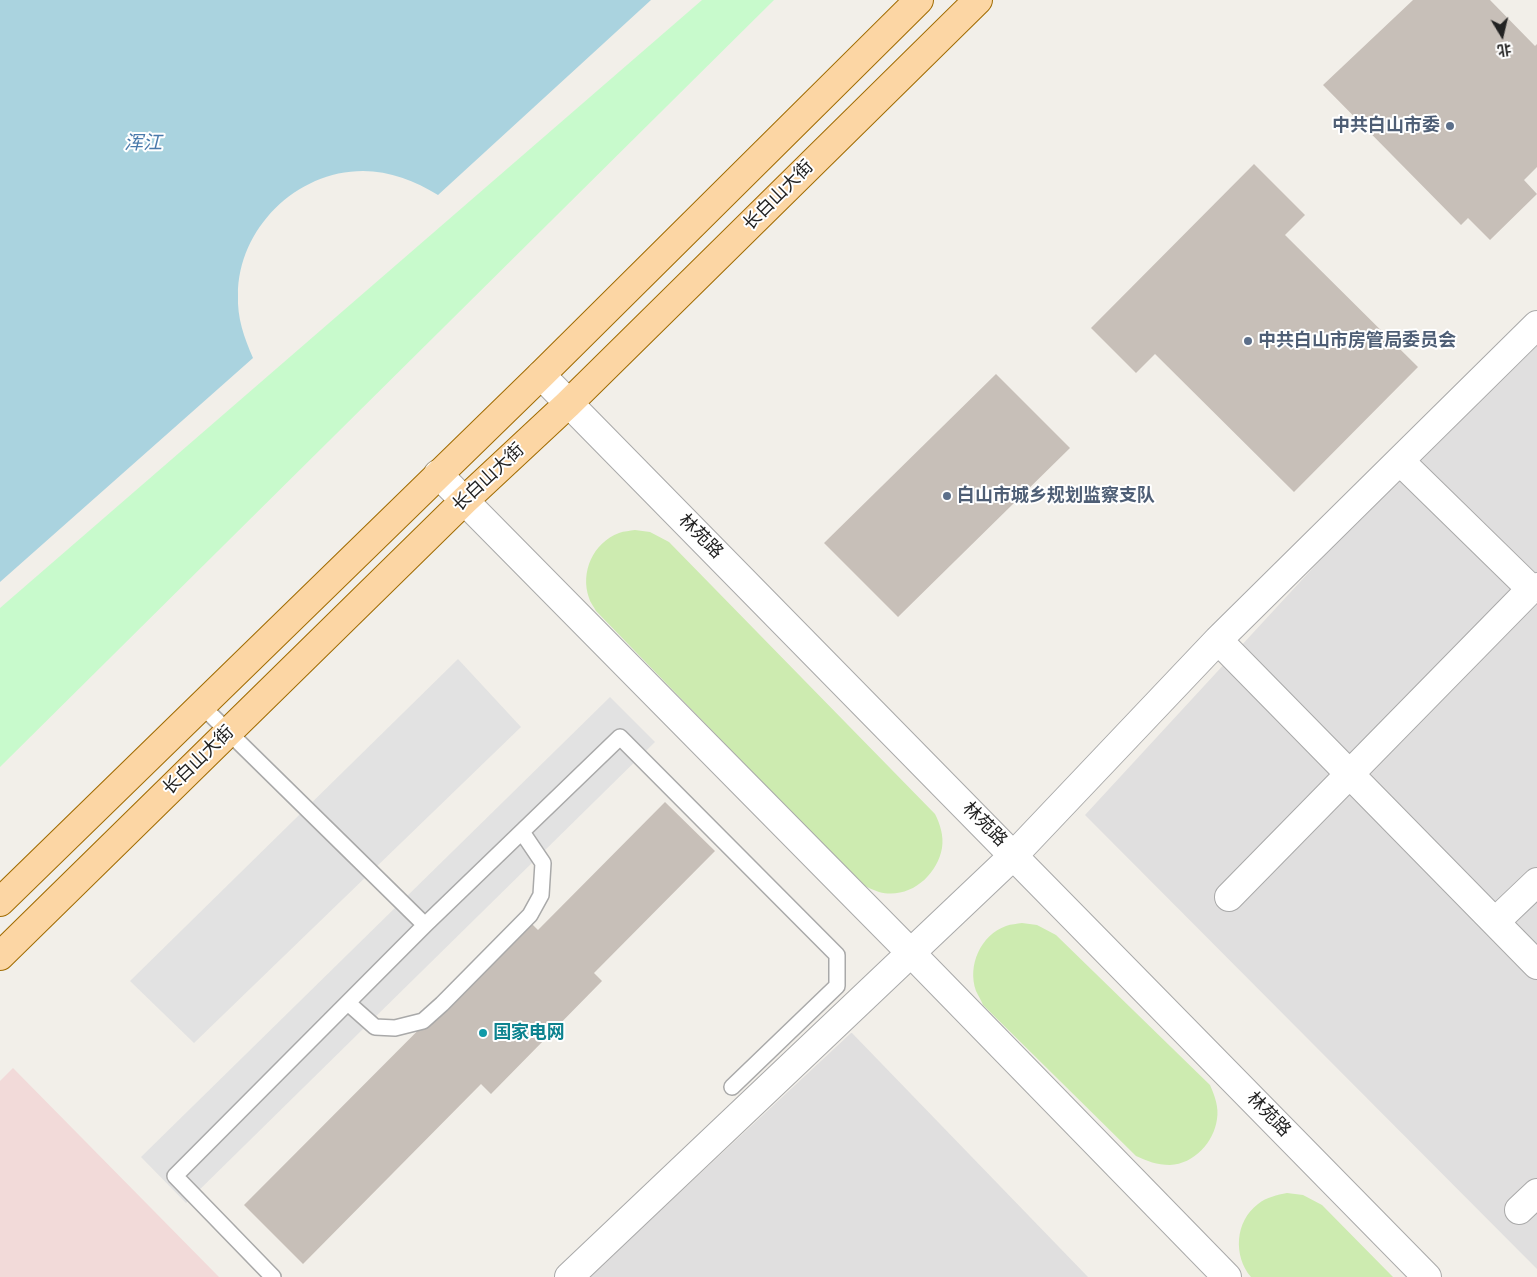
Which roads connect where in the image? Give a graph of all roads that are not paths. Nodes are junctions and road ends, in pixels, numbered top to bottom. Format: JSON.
{"nodes":[{"id":1,"x":919,"y":0,"type":"edge"},
{"id":2,"x":978,"y":0,"type":"edge"},
{"id":3,"x":1537,"y":325,"type":"edge"},
{"id":4,"x":541,"y":375,"type":"junction"},
{"id":5,"x":568,"y":404,"type":"junction"},
{"id":6,"x":1400,"y":461,"type":"junction"},
{"id":7,"x":438,"y":474,"type":"junction"},
{"id":8,"x":465,"y":500,"type":"junction"},
{"id":9,"x":1534,"y":588,"type":"edge"},
{"id":10,"x":1218,"y":640,"type":"junction"},
{"id":11,"x":202,"y":705,"type":"junction"},
{"id":12,"x":229,"y":732,"type":"junction"},
{"id":13,"x":1349,"y":774,"type":"junction"},
{"id":14,"x":522,"y":832,"type":"junction"},
{"id":15,"x":1014,"y":855,"type":"junction"},
{"id":16,"x":1537,"y":882,"type":"edge"},
{"id":17,"x":1229,"y":897,"type":"dead end"},
{"id":18,"x":0,"y":902,"type":"edge"},
{"id":19,"x":1495,"y":922,"type":"junction"},
{"id":20,"x":426,"y":925,"type":"junction"},
{"id":21,"x":911,"y":953,"type":"junction"},
{"id":22,"x":0,"y":956,"type":"edge"},
{"id":23,"x":1537,"y":965,"type":"edge"},
{"id":24,"x":348,"y":1003,"type":"junction"},
{"id":25,"x":732,"y":1087,"type":"dead end"},
{"id":26,"x":274,"y":1277,"type":"edge"},
{"id":27,"x":569,"y":1277,"type":"edge"},
{"id":28,"x":1227,"y":1277,"type":"edge"},
{"id":29,"x":1427,"y":1277,"type":"edge"}],
"edges":[{"from":1,"to":4,"type":"main road"},
{"from":2,"to":5,"type":"main road","name":"长白山大街"},
{"from":3,"to":6,"type":"street"},
{"from":4,"to":5,"type":"street","name":"林苑路"},
{"from":4,"to":7,"type":"main road"},
{"from":5,"to":8,"type":"main road","name":"长白山大街"},
{"from":5,"to":15,"type":"street","name":"林苑路"},
{"from":6,"to":9,"type":"street"},
{"from":6,"to":10,"type":"street"},
{"from":7,"to":8,"type":"street"},
{"from":7,"to":11,"type":"main road"},
{"from":8,"to":12,"type":"main road","name":"长白山大街"},
{"from":8,"to":21,"type":"street"},
{"from":9,"to":13,"type":"street"},
{"from":10,"to":13,"type":"street"},
{"from":10,"to":15,"type":"street"},
{"from":11,"to":12,"type":"lane"},
{"from":11,"to":18,"type":"main road"},
{"from":12,"to":20,"type":"lane"},
{"from":12,"to":22,"type":"main road","name":"长白山大街"},
{"from":13,"to":17,"type":"street"},
{"from":13,"to":19,"type":"street"},
{"from":14,"to":20,"type":"lane"},
{"from":14,"to":24,"type":"lane"},
{"from":14,"to":25,"type":"lane"},
{"from":15,"to":21,"type":"street"},
{"from":15,"to":29,"type":"street","name":"林苑路"},
{"from":16,"to":19,"type":"street"},
{"from":19,"to":23,"type":"street"},
{"from":20,"to":24,"type":"lane"},
{"from":21,"to":27,"type":"street"},
{"from":21,"to":28,"type":"street"},
{"from":24,"to":26,"type":"lane"}]}
